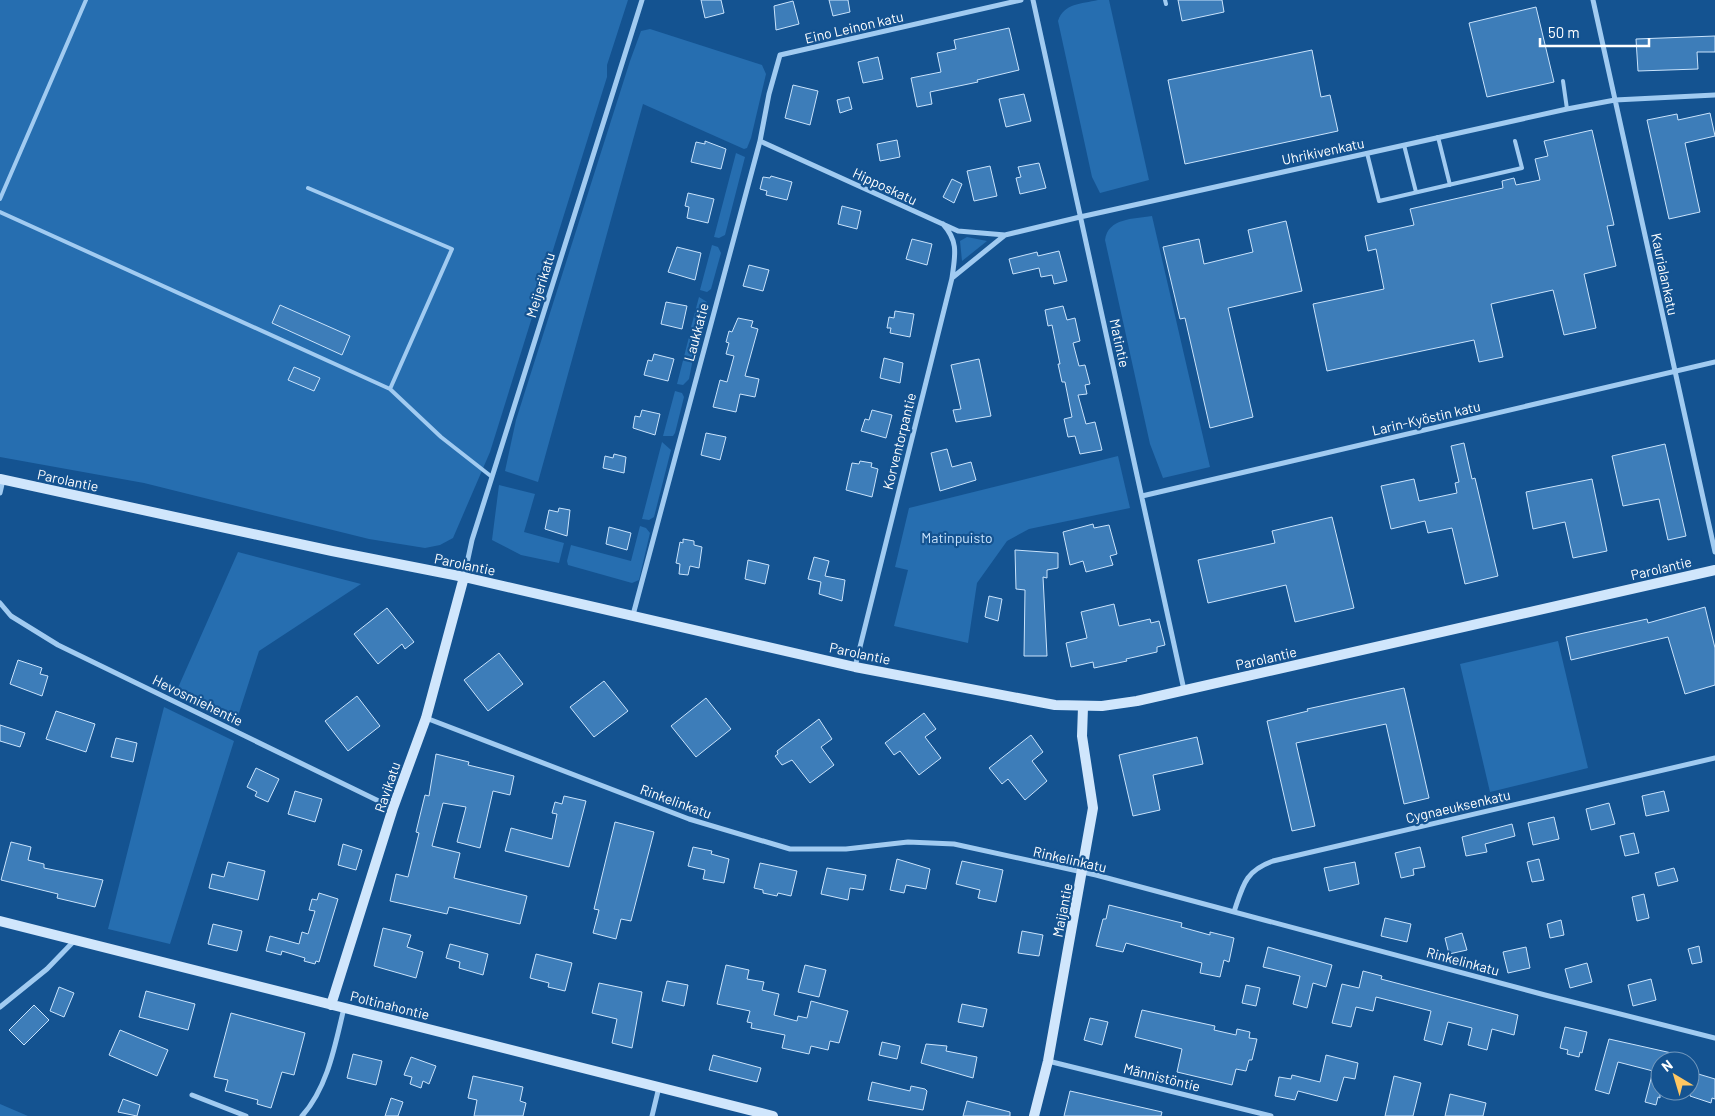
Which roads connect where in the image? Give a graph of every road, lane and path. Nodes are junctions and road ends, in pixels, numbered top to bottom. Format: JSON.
{"nodes":[{"id":1,"x":86,"y":0,"type":"edge"},
{"id":2,"x":642,"y":0,"type":"edge"},
{"id":3,"x":1021,"y":0,"type":"edge"},
{"id":4,"x":1032,"y":0,"type":"edge"},
{"id":5,"x":1593,"y":0,"type":"edge"},
{"id":6,"x":780,"y":55,"type":"joint"},
{"id":7,"x":1563,"y":81,"type":"dead end"},
{"id":8,"x":1715,"y":95,"type":"edge"},
{"id":9,"x":1615,"y":100,"type":"junction"},
{"id":10,"x":1567,"y":109,"type":"junction"},
{"id":11,"x":1438,"y":137,"type":"junction"},
{"id":12,"x":760,"y":141,"type":"junction"},
{"id":13,"x":1514,"y":141,"type":"dead end"},
{"id":14,"x":1404,"y":145,"type":"junction"},
{"id":15,"x":1367,"y":153,"type":"junction"},
{"id":16,"x":1450,"y":185,"type":"junction"},
{"id":17,"x":308,"y":188,"type":"dead end"},
{"id":18,"x":1416,"y":192,"type":"junction"},
{"id":19,"x":0,"y":199,"type":"edge"},
{"id":20,"x":0,"y":212,"type":"edge"},
{"id":21,"x":1080,"y":217,"type":"junction"},
{"id":22,"x":943,"y":224,"type":"junction"},
{"id":23,"x":1005,"y":235,"type":"junction"},
{"id":24,"x":952,"y":278,"type":"junction"},
{"id":25,"x":1715,"y":362,"type":"edge"},
{"id":26,"x":1675,"y":372,"type":"junction"},
{"id":27,"x":390,"y":389,"type":"junction"},
{"id":28,"x":492,"y":477,"type":"junction"},
{"id":29,"x":2,"y":479,"type":"edge"},
{"id":30,"x":0,"y":493,"type":"edge"},
{"id":31,"x":1142,"y":496,"type":"junction"},
{"id":32,"x":1715,"y":552,"type":"edge"},
{"id":33,"x":1715,"y":570,"type":"edge"},
{"id":34,"x":464,"y":577,"type":"junction"},
{"id":35,"x":0,"y":603,"type":"edge"},
{"id":36,"x":633,"y":615,"type":"junction"},
{"id":37,"x":855,"y":667,"type":"junction"},
{"id":38,"x":1184,"y":691,"type":"junction"},
{"id":39,"x":1083,"y":707,"type":"junction"},
{"id":40,"x":426,"y":718,"type":"junction"},
{"id":41,"x":1715,"y":758,"type":"edge"},
{"id":42,"x":393,"y":808,"type":"junction"},
{"id":43,"x":1083,"y":873,"type":"junction"},
{"id":44,"x":1234,"y":912,"type":"junction"},
{"id":45,"x":0,"y":921,"type":"edge"},
{"id":46,"x":75,"y":940,"type":"junction"},
{"id":47,"x":331,"y":1005,"type":"junction"},
{"id":48,"x":0,"y":1007,"type":"edge"},
{"id":49,"x":344,"y":1008,"type":"junction"},
{"id":50,"x":1715,"y":1038,"type":"edge"},
{"id":51,"x":1048,"y":1061,"type":"junction"},
{"id":52,"x":659,"y":1087,"type":"junction"},
{"id":53,"x":192,"y":1095,"type":"dead end"},
{"id":54,"x":246,"y":1116,"type":"edge"},
{"id":55,"x":302,"y":1116,"type":"edge"},
{"id":56,"x":652,"y":1116,"type":"edge"},
{"id":57,"x":772,"y":1116,"type":"edge"},
{"id":58,"x":1034,"y":1116,"type":"edge"},
{"id":59,"x":1271,"y":1116,"type":"edge"}],
"edges":[{"from":1,"to":19,"type":"lane"},
{"from":2,"to":28,"type":"street","name":"Meijerikatu"},
{"from":3,"to":6,"type":"street","name":"Eino Leinon katu"},
{"from":4,"to":21,"type":"street","name":"Matintie"},
{"from":5,"to":9,"type":"street","name":"Kaurialankatu"},
{"from":6,"to":12,"type":"street","name":"Laukkatie"},
{"from":7,"to":10,"type":"lane"},
{"from":8,"to":9,"type":"street","name":"Uhrikivenkatu"},
{"from":9,"to":10,"type":"street","name":"Uhrikivenkatu"},
{"from":9,"to":26,"type":"street","name":"Kaurialankatu"},
{"from":10,"to":11,"type":"street","name":"Uhrikivenkatu"},
{"from":11,"to":14,"type":"street","name":"Uhrikivenkatu"},
{"from":11,"to":16,"type":"lane"},
{"from":12,"to":22,"type":"street","name":"Hipposkatu"},
{"from":12,"to":36,"type":"street","name":"Laukkatie"},
{"from":13,"to":16,"type":"lane"},
{"from":14,"to":15,"type":"street","name":"Uhrikivenkatu"},
{"from":14,"to":18,"type":"lane"},
{"from":15,"to":18,"type":"lane"},
{"from":15,"to":21,"type":"street","name":"Uhrikivenkatu"},
{"from":16,"to":18,"type":"lane"},
{"from":17,"to":27,"type":"lane"},
{"from":20,"to":27,"type":"lane"},
{"from":21,"to":23,"type":"street","name":"Uhrikivenkatu"},
{"from":21,"to":31,"type":"street","name":"Matintie"},
{"from":22,"to":23,"type":"street","name":"Hipposkatu"},
{"from":22,"to":24,"type":"street","name":"Korventorpantie"},
{"from":23,"to":24,"type":"street","name":"Uhrikivenkatu"},
{"from":24,"to":37,"type":"street","name":"Korventorpantie"},
{"from":25,"to":26,"type":"street","name":"Larin-Kyöstin katu"},
{"from":26,"to":31,"type":"street","name":"Larin-Kyöstin katu"},
{"from":26,"to":32,"type":"street","name":"Kaurialankatu"},
{"from":27,"to":28,"type":"lane"},
{"from":28,"to":34,"type":"street","name":"Meijerikatu"},
{"from":29,"to":30,"type":"street"},
{"from":29,"to":34,"type":"main road","name":"Parolantie"},
{"from":31,"to":38,"type":"street","name":"Matintie"},
{"from":33,"to":38,"type":"main road","name":"Parolantie"},
{"from":34,"to":36,"type":"main road","name":"Parolantie"},
{"from":34,"to":40,"type":"main road","name":"Ravikatu"},
{"from":35,"to":42,"type":"street","name":"Hevosmiehentie"},
{"from":36,"to":37,"type":"main road","name":"Parolantie"},
{"from":37,"to":39,"type":"main road","name":"Parolantie"},
{"from":38,"to":39,"type":"main road","name":"Parolantie"},
{"from":39,"to":43,"type":"main road","name":"Maijantie"},
{"from":40,"to":42,"type":"main road","name":"Ravikatu"},
{"from":40,"to":43,"type":"street","name":"Rinkelinkatu"},
{"from":41,"to":44,"type":"street","name":"Cygnaeuksenkatu"},
{"from":42,"to":47,"type":"main road","name":"Ravikatu"},
{"from":43,"to":44,"type":"street","name":"Rinkelinkatu"},
{"from":43,"to":51,"type":"main road","name":"Maijantie"},
{"from":44,"to":50,"type":"street","name":"Rinkelinkatu"},
{"from":45,"to":46,"type":"main road","name":"Poltinahontie"},
{"from":46,"to":47,"type":"main road","name":"Poltinahontie"},
{"from":46,"to":48,"type":"street"},
{"from":47,"to":49,"type":"main road","name":"Poltinahontie"},
{"from":49,"to":52,"type":"main road","name":"Poltinahontie"},
{"from":49,"to":55,"type":"street"},
{"from":51,"to":58,"type":"main road","name":"Maijantie"},
{"from":51,"to":59,"type":"street","name":"Männistöntie"},
{"from":52,"to":56,"type":"street"},
{"from":52,"to":57,"type":"main road","name":"Poltinahontie"},
{"from":53,"to":54,"type":"street"}]}
